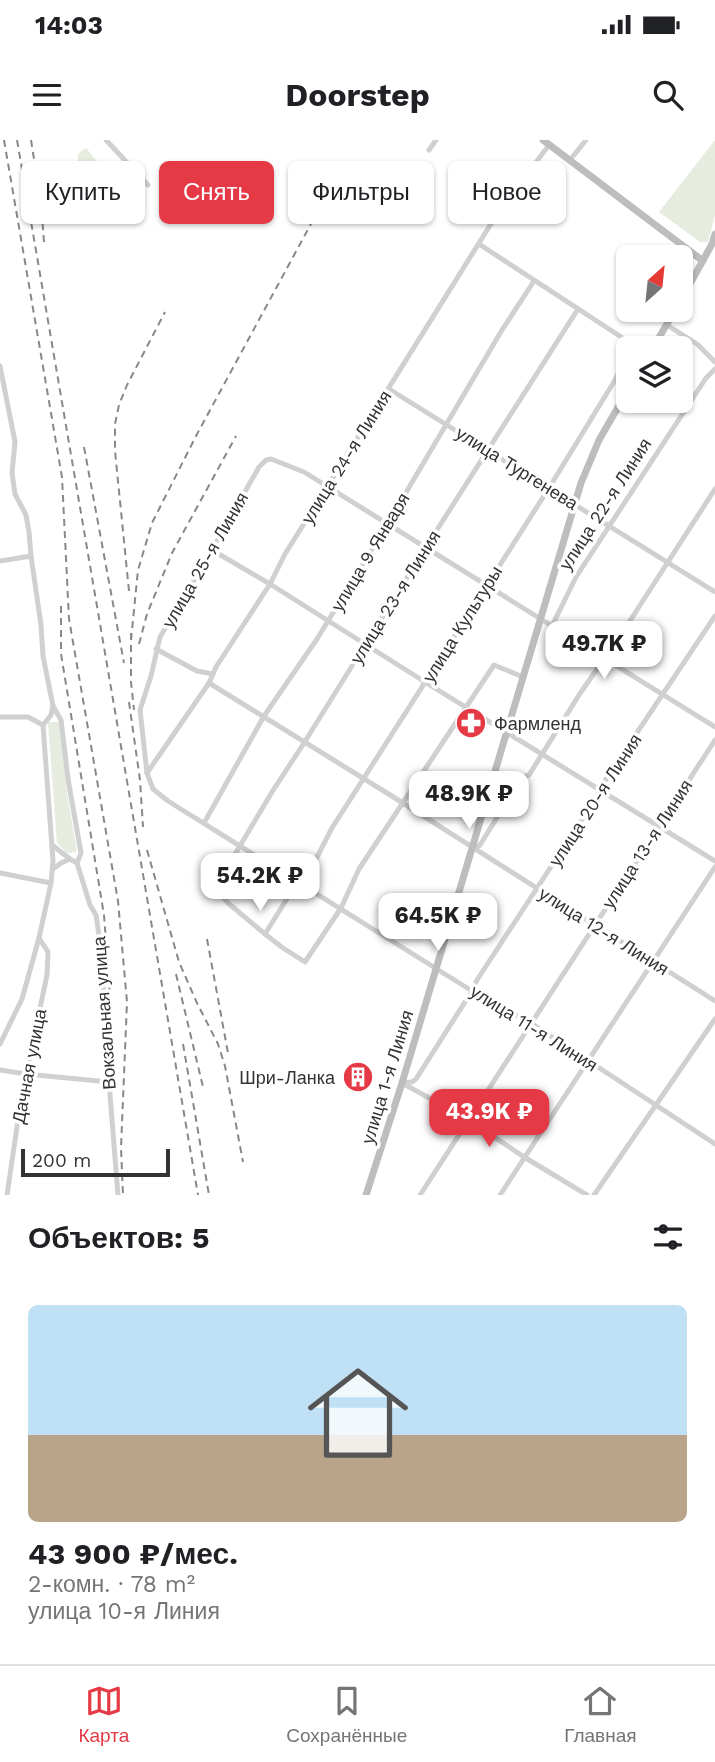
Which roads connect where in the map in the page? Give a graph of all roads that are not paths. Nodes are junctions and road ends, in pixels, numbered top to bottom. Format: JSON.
{"nodes":[{"id":1,"x":106,"y":140,"type":"edge"},
{"id":2,"x":436,"y":140,"type":"edge"},
{"id":3,"x":586,"y":140,"type":"edge"},
{"id":4,"x":546,"y":142,"type":"edge"},
{"id":5,"x":429,"y":150,"type":"dead end"},
{"id":6,"x":570,"y":160,"type":"junction"},
{"id":7,"x":148,"y":185,"type":"dead end"},
{"id":8,"x":715,"y":234,"type":"edge"},
{"id":9,"x":479,"y":244,"type":"junction"},
{"id":10,"x":703,"y":261,"type":"junction"},
{"id":11,"x":693,"y":279,"type":"edge"},
{"id":12,"x":534,"y":281,"type":"junction"},
{"id":13,"x":578,"y":309,"type":"junction"},
{"id":14,"x":669,"y":322,"type":"edge"},
{"id":15,"x":667,"y":325,"type":"junction"},
{"id":16,"x":620,"y":336,"type":"edge"},
{"id":17,"x":660,"y":336,"type":"edge"},
{"id":18,"x":715,"y":362,"type":"edge"},
{"id":19,"x":0,"y":366,"type":"edge"},
{"id":20,"x":715,"y":369,"type":"edge"},
{"id":21,"x":616,"y":378,"type":"edge"},
{"id":22,"x":389,"y":389,"type":"junction"},
{"id":23,"x":616,"y":411,"type":"edge"},
{"id":24,"x":446,"y":424,"type":"junction"},
{"id":25,"x":487,"y":450,"type":"junction"},
{"id":26,"x":328,"y":486,"type":"junction"},
{"id":27,"x":549,"y":488,"type":"junction"},
{"id":28,"x":715,"y":489,"type":"edge"},
{"id":29,"x":575,"y":504,"type":"junction"},
{"id":30,"x":388,"y":523,"type":"junction"},
{"id":31,"x":609,"y":524,"type":"junction"},
{"id":32,"x":426,"y":547,"type":"junction"},
{"id":33,"x":212,"y":550,"type":"junction"},
{"id":34,"x":31,"y":556,"type":"junction"},
{"id":35,"x":0,"y":561,"type":"edge"},
{"id":36,"x":667,"y":561,"type":"junction"},
{"id":37,"x":270,"y":583,"type":"junction"},
{"id":38,"x":486,"y":585,"type":"junction"},
{"id":39,"x":715,"y":592,"type":"edge"},
{"id":40,"x":715,"y":616,"type":"edge"},
{"id":41,"x":541,"y":619,"type":"junction"},
{"id":42,"x":327,"y":621,"type":"junction"},
{"id":43,"x":552,"y":626,"type":"junction"},
{"id":44,"x":365,"y":644,"type":"junction"},
{"id":45,"x":156,"y":649,"type":"junction"},
{"id":46,"x":604,"y":659,"type":"junction"},
{"id":47,"x":213,"y":674,"type":"junction"},
{"id":48,"x":523,"y":677,"type":"junction"},
{"id":49,"x":425,"y":682,"type":"junction"},
{"id":50,"x":209,"y":683,"type":"junction"},
{"id":51,"x":663,"y":695,"type":"junction"},
{"id":52,"x":52,"y":706,"type":"junction"},
{"id":53,"x":465,"y":707,"type":"junction"},
{"id":54,"x":264,"y":716,"type":"junction"},
{"id":55,"x":0,"y":717,"type":"edge"},
{"id":56,"x":43,"y":725,"type":"junction"},
{"id":57,"x":715,"y":727,"type":"edge"},
{"id":58,"x":507,"y":732,"type":"junction"},
{"id":59,"x":715,"y":740,"type":"edge"},
{"id":60,"x":304,"y":743,"type":"junction"},
{"id":61,"x":542,"y":754,"type":"junction"},
{"id":62,"x":148,"y":773,"type":"junction"},
{"id":63,"x":363,"y":779,"type":"junction"},
{"id":64,"x":601,"y":790,"type":"junction"},
{"id":65,"x":402,"y":803,"type":"junction"},
{"id":66,"x":204,"y":823,"type":"junction"},
{"id":67,"x":659,"y":828,"type":"junction"},
{"id":68,"x":52,"y":845,"type":"junction"},
{"id":69,"x":240,"y":846,"type":"junction"},
{"id":70,"x":473,"y":849,"type":"junction"},
{"id":71,"x":70,"y":859,"type":"junction"},
{"id":72,"x":715,"y":861,"type":"edge"},
{"id":73,"x":77,"y":863,"type":"junction"},
{"id":74,"x":715,"y":867,"type":"edge"},
{"id":75,"x":52,"y":870,"type":"junction"},
{"id":76,"x":0,"y":873,"type":"edge"},
{"id":77,"x":51,"y":883,"type":"junction"},
{"id":78,"x":300,"y":883,"type":"junction"},
{"id":79,"x":538,"y":889,"type":"junction"},
{"id":80,"x":341,"y":908,"type":"junction"},
{"id":81,"x":595,"y":924,"type":"junction"},
{"id":82,"x":265,"y":934,"type":"junction"},
{"id":83,"x":40,"y":938,"type":"junction"},
{"id":84,"x":653,"y":961,"type":"junction"},
{"id":85,"x":437,"y":968,"type":"junction"},
{"id":86,"x":472,"y":990,"type":"junction"},
{"id":87,"x":715,"y":1001,"type":"edge"},
{"id":88,"x":715,"y":1019,"type":"edge"},
{"id":89,"x":531,"y":1023,"type":"junction"},
{"id":90,"x":0,"y":1045,"type":"edge"},
{"id":91,"x":588,"y":1061,"type":"junction"},
{"id":92,"x":0,"y":1070,"type":"edge"},
{"id":93,"x":26,"y":1074,"type":"junction"},
{"id":94,"x":109,"y":1082,"type":"junction"},
{"id":95,"x":402,"y":1083,"type":"junction"},
{"id":96,"x":655,"y":1106,"type":"junction"},
{"id":97,"x":469,"y":1120,"type":"junction"},
{"id":98,"x":715,"y":1144,"type":"edge"},
{"id":99,"x":524,"y":1157,"type":"junction"},
{"id":100,"x":7,"y":1195,"type":"edge"},
{"id":101,"x":118,"y":1195,"type":"edge"},
{"id":102,"x":366,"y":1195,"type":"edge"},
{"id":103,"x":420,"y":1195,"type":"edge"},
{"id":104,"x":500,"y":1195,"type":"edge"},
{"id":105,"x":587,"y":1195,"type":"edge"},
{"id":106,"x":594,"y":1195,"type":"edge"}],
"edges":[{"from":1,"to":7,"type":"street"},
{"from":2,"to":5,"type":"street"},
{"from":3,"to":6,"type":"street"},
{"from":4,"to":6,"type":"main road"},
{"from":4,"to":9,"type":"street","name":"улица 24-я Линия"},
{"from":6,"to":10,"type":"main road"},
{"from":8,"to":10,"type":"main road"},
{"from":9,"to":12,"type":"street"},
{"from":9,"to":22,"type":"street","name":"улица 24-я Линия"},
{"from":10,"to":11,"type":"main road"},
{"from":12,"to":13,"type":"street"},
{"from":12,"to":24,"type":"street","name":"улица 9 Января"},
{"from":13,"to":16,"type":"street"},
{"from":13,"to":25,"type":"street","name":"улица 23-я Линия"},
{"from":14,"to":15,"type":"main road"},
{"from":15,"to":17,"type":"main road"},
{"from":15,"to":18,"type":"street"},
{"from":19,"to":34,"type":"street","name":"Вокзальная улица"},
{"from":20,"to":31,"type":"street","name":"улица 22-я Линия"},
{"from":21,"to":27,"type":"street","name":"улица Культуры"},
{"from":22,"to":24,"type":"street","name":"улица Тургенева"},
{"from":22,"to":26,"type":"street","name":"улица 24-я Линия"},
{"from":23,"to":29,"type":"main road","name":"улица 22-я Линия"},
{"from":24,"to":25,"type":"street","name":"улица Тургенева"},
{"from":24,"to":30,"type":"street","name":"улица 9 Января"},
{"from":25,"to":27,"type":"street","name":"улица Тургенева"},
{"from":25,"to":32,"type":"street","name":"улица 23-я Линия"},
{"from":26,"to":30,"type":"street"},
{"from":26,"to":33,"type":"street","name":"улица 25-я Линия"},
{"from":26,"to":37,"type":"street","name":"улица 24-я Линия"},
{"from":27,"to":29,"type":"street","name":"улица Тургенева"},
{"from":27,"to":38,"type":"street","name":"улица Культуры"},
{"from":28,"to":36,"type":"street"},
{"from":29,"to":31,"type":"street","name":"улица Тургенева"},
{"from":29,"to":41,"type":"main road","name":"улица 22-я Линия"},
{"from":30,"to":32,"type":"street"},
{"from":30,"to":42,"type":"street","name":"улица 9 Января"},
{"from":31,"to":36,"type":"street","name":"улица Тургенева"},
{"from":31,"to":43,"type":"street","name":"улица 22-я Линия"},
{"from":32,"to":38,"type":"street"},
{"from":32,"to":44,"type":"street","name":"улица 23-я Линия"},
{"from":33,"to":37,"type":"street"},
{"from":33,"to":45,"type":"street","name":"улица 25-я Линия"},
{"from":34,"to":35,"type":"street"},
{"from":34,"to":52,"type":"street","name":"Вокзальная улица"},
{"from":36,"to":39,"type":"street","name":"улица Тургенева"},
{"from":36,"to":46,"type":"street"},
{"from":37,"to":42,"type":"street"},
{"from":37,"to":47,"type":"street","name":"улица 24-я Линия"},
{"from":38,"to":41,"type":"street"},
{"from":38,"to":49,"type":"street","name":"улица Культуры"},
{"from":40,"to":51,"type":"street","name":"улица 20-я Линия"},
{"from":41,"to":43,"type":"street"},
{"from":41,"to":48,"type":"main road","name":"улица 22-я Линия"},
{"from":42,"to":44,"type":"street"},
{"from":42,"to":54,"type":"street","name":"улица 9 Января"},
{"from":43,"to":46,"type":"street"},
{"from":44,"to":49,"type":"street"},
{"from":44,"to":60,"type":"street","name":"улица 23-я Линия"},
{"from":45,"to":47,"type":"street"},
{"from":45,"to":62,"type":"street","name":"улица 25-я Линия"},
{"from":46,"to":51,"type":"street"},
{"from":46,"to":61,"type":"street"},
{"from":47,"to":50,"type":"street","name":"улица 24-я Линия"},
{"from":48,"to":53,"type":"street"},
{"from":48,"to":58,"type":"main road","name":"улица 22-я Линия"},
{"from":49,"to":53,"type":"street"},
{"from":49,"to":63,"type":"street","name":"улица Культуры"},
{"from":50,"to":54,"type":"street","name":"улица 12-я Линия"},
{"from":50,"to":62,"type":"street","name":"улица 24-я Линия"},
{"from":51,"to":57,"type":"street"},
{"from":51,"to":64,"type":"street","name":"улица 20-я Линия"},
{"from":52,"to":56,"type":"street"},
{"from":52,"to":73,"type":"street","name":"Вокзальная улица"},
{"from":53,"to":58,"type":"street"},
{"from":53,"to":65,"type":"street"},
{"from":54,"to":60,"type":"street","name":"улица 12-я Линия"},
{"from":54,"to":66,"type":"street","name":"улица 9 Января"},
{"from":55,"to":56,"type":"street"},
{"from":56,"to":68,"type":"street"},
{"from":58,"to":61,"type":"street"},
{"from":58,"to":70,"type":"main road","name":"улица 22-я Линия"},
{"from":59,"to":67,"type":"street","name":"улица 13-я Линия"},
{"from":60,"to":63,"type":"street","name":"улица 12-я Линия"},
{"from":60,"to":69,"type":"street","name":"улица 23-я Линия"},
{"from":61,"to":64,"type":"street"},
{"from":61,"to":70,"type":"street"},
{"from":62,"to":66,"type":"street","name":"улица 11-я Линия"},
{"from":63,"to":65,"type":"street","name":"улица 12-я Линия"},
{"from":63,"to":78,"type":"street","name":"улица Культуры"},
{"from":64,"to":67,"type":"street"},
{"from":64,"to":79,"type":"street","name":"улица 20-я Линия"},
{"from":65,"to":70,"type":"street","name":"улица 12-я Линия"},
{"from":65,"to":80,"type":"street"},
{"from":66,"to":69,"type":"street","name":"улица 11-я Линия"},
{"from":67,"to":72,"type":"street"},
{"from":67,"to":81,"type":"street","name":"улица 13-я Линия"},
{"from":68,"to":71,"type":"street"},
{"from":68,"to":75,"type":"street"},
{"from":69,"to":78,"type":"street","name":"улица 11-я Линия"},
{"from":69,"to":82,"type":"street","name":"улица 23-я Линия"},
{"from":70,"to":79,"type":"street","name":"улица 12-я Линия"},
{"from":70,"to":85,"type":"main road","name":"улица 1-я Линия"},
{"from":71,"to":73,"type":"street"},
{"from":71,"to":75,"type":"street"},
{"from":73,"to":94,"type":"street","name":"Вокзальная улица"},
{"from":74,"to":84,"type":"street"},
{"from":75,"to":77,"type":"street"},
{"from":76,"to":77,"type":"street"},
{"from":77,"to":83,"type":"street"},
{"from":78,"to":80,"type":"street","name":"улица 11-я Линия"},
{"from":78,"to":82,"type":"street","name":"улица Культуры"},
{"from":79,"to":81,"type":"street","name":"улица 12-я Линия"},
{"from":79,"to":86,"type":"street","name":"улица 20-я Линия"},
{"from":80,"to":82,"type":"street"},
{"from":80,"to":85,"type":"street","name":"улица 11-я Линия"},
{"from":81,"to":84,"type":"street","name":"улица 12-я Линия"},
{"from":81,"to":89,"type":"street","name":"улица 13-я Линия"},
{"from":83,"to":90,"type":"street"},
{"from":83,"to":93,"type":"street","name":"Дачная улица"},
{"from":84,"to":87,"type":"street","name":"улица 12-я Линия"},
{"from":84,"to":91,"type":"street"},
{"from":85,"to":86,"type":"street","name":"улица 11-я Линия"},
{"from":85,"to":95,"type":"main road","name":"улица 1-я Линия"},
{"from":86,"to":89,"type":"street","name":"улица 11-я Линия"},
{"from":86,"to":95,"type":"street","name":"улица 20-я Линия"},
{"from":88,"to":96,"type":"street"},
{"from":89,"to":91,"type":"street","name":"улица 11-я Линия"},
{"from":89,"to":97,"type":"street","name":"улица 13-я Линия"},
{"from":91,"to":96,"type":"street","name":"улица 11-я Линия"},
{"from":91,"to":99,"type":"street"},
{"from":92,"to":93,"type":"street"},
{"from":93,"to":94,"type":"street"},
{"from":93,"to":100,"type":"street","name":"Дачная улица"},
{"from":94,"to":101,"type":"street","name":"Вокзальная улица"},
{"from":95,"to":97,"type":"street"},
{"from":95,"to":102,"type":"main road","name":"улица 1-я Линия"},
{"from":96,"to":98,"type":"street","name":"улица 11-я Линия"},
{"from":96,"to":106,"type":"street"},
{"from":97,"to":99,"type":"street"},
{"from":97,"to":103,"type":"street","name":"улица 13-я Линия"},
{"from":99,"to":104,"type":"street"},
{"from":99,"to":105,"type":"street"}]}
